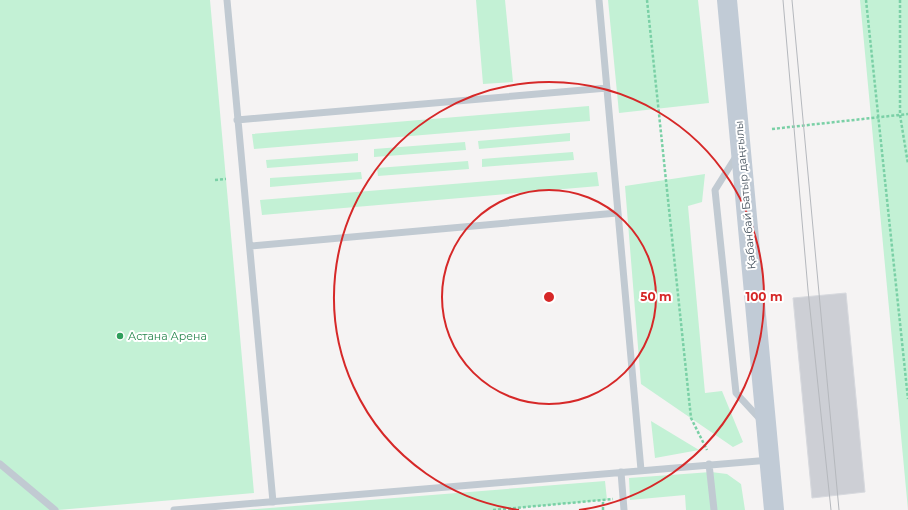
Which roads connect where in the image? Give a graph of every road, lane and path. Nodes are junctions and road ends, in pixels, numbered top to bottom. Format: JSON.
{"nodes":[{"id":1,"x":227,"y":0,"type":"edge"},
{"id":2,"x":599,"y":0,"type":"edge"},
{"id":3,"x":647,"y":0,"type":"edge"},
{"id":4,"x":727,"y":0,"type":"edge"},
{"id":5,"x":866,"y":0,"type":"edge"},
{"id":6,"x":900,"y":0,"type":"edge"},
{"id":7,"x":607,"y":88,"type":"junction"},
{"id":8,"x":908,"y":114,"type":"edge"},
{"id":9,"x":900,"y":115,"type":"junction"},
{"id":10,"x":878,"y":117,"type":"junction"},
{"id":11,"x":237,"y":120,"type":"junction"},
{"id":12,"x":772,"y":129,"type":"dead end"},
{"id":13,"x":740,"y":149,"type":"junction"},
{"id":14,"x":908,"y":164,"type":"edge"},
{"id":15,"x":226,"y":179,"type":"dead end"},
{"id":16,"x":215,"y":180,"type":"dead end"},
{"id":17,"x":617,"y":213,"type":"junction"},
{"id":18,"x":251,"y":246,"type":"junction"},
{"id":19,"x":908,"y":399,"type":"edge"},
{"id":20,"x":766,"y":425,"type":"junction"},
{"id":21,"x":707,"y":450,"type":"dead end"},
{"id":22,"x":769,"y":460,"type":"junction"},
{"id":23,"x":0,"y":464,"type":"edge"},
{"id":24,"x":710,"y":464,"type":"junction"},
{"id":25,"x":641,"y":470,"type":"junction"},
{"id":26,"x":621,"y":472,"type":"junction"},
{"id":27,"x":623,"y":498,"type":"junction"},
{"id":28,"x":603,"y":500,"type":"junction"},
{"id":29,"x":273,"y":502,"type":"junction"},
{"id":30,"x":55,"y":510,"type":"edge"},
{"id":31,"x":174,"y":510,"type":"edge"},
{"id":32,"x":493,"y":510,"type":"edge"},
{"id":33,"x":603,"y":510,"type":"edge"},
{"id":34,"x":624,"y":510,"type":"edge"},
{"id":35,"x":714,"y":510,"type":"edge"},
{"id":36,"x":774,"y":510,"type":"edge"}],
"edges":[{"from":1,"to":11,"type":"lane"},
{"from":2,"to":7,"type":"lane"},
{"from":3,"to":21,"type":"path"},
{"from":4,"to":13,"type":"main road","name":"Қабанбай Батыр даңғылы"},
{"from":5,"to":10,"type":"path"},
{"from":6,"to":9,"type":"path"},
{"from":7,"to":11,"type":"lane"},
{"from":7,"to":17,"type":"lane"},
{"from":8,"to":9,"type":"path"},
{"from":9,"to":10,"type":"path"},
{"from":9,"to":14,"type":"path"},
{"from":10,"to":12,"type":"path"},
{"from":10,"to":19,"type":"path"},
{"from":11,"to":18,"type":"lane"},
{"from":13,"to":20,"type":"main road","name":"Қабанбай Батыр даңғылы"},
{"from":13,"to":20,"type":"lane"},
{"from":15,"to":16,"type":"path"},
{"from":17,"to":18,"type":"lane"},
{"from":17,"to":25,"type":"lane"},
{"from":18,"to":29,"type":"lane"},
{"from":20,"to":22,"type":"main road","name":"Қабанбай Батыр даңғылы"},
{"from":22,"to":24,"type":"lane"},
{"from":22,"to":36,"type":"main road","name":"Қабанбай Батыр даңғылы"},
{"from":23,"to":30,"type":"lane"},
{"from":24,"to":25,"type":"lane"},
{"from":24,"to":35,"type":"lane"},
{"from":25,"to":26,"type":"lane"},
{"from":26,"to":27,"type":"lane"},
{"from":26,"to":29,"type":"lane"},
{"from":27,"to":28,"type":"path"},
{"from":27,"to":34,"type":"lane"},
{"from":28,"to":32,"type":"path"},
{"from":28,"to":33,"type":"path"},
{"from":29,"to":31,"type":"lane"}]}
